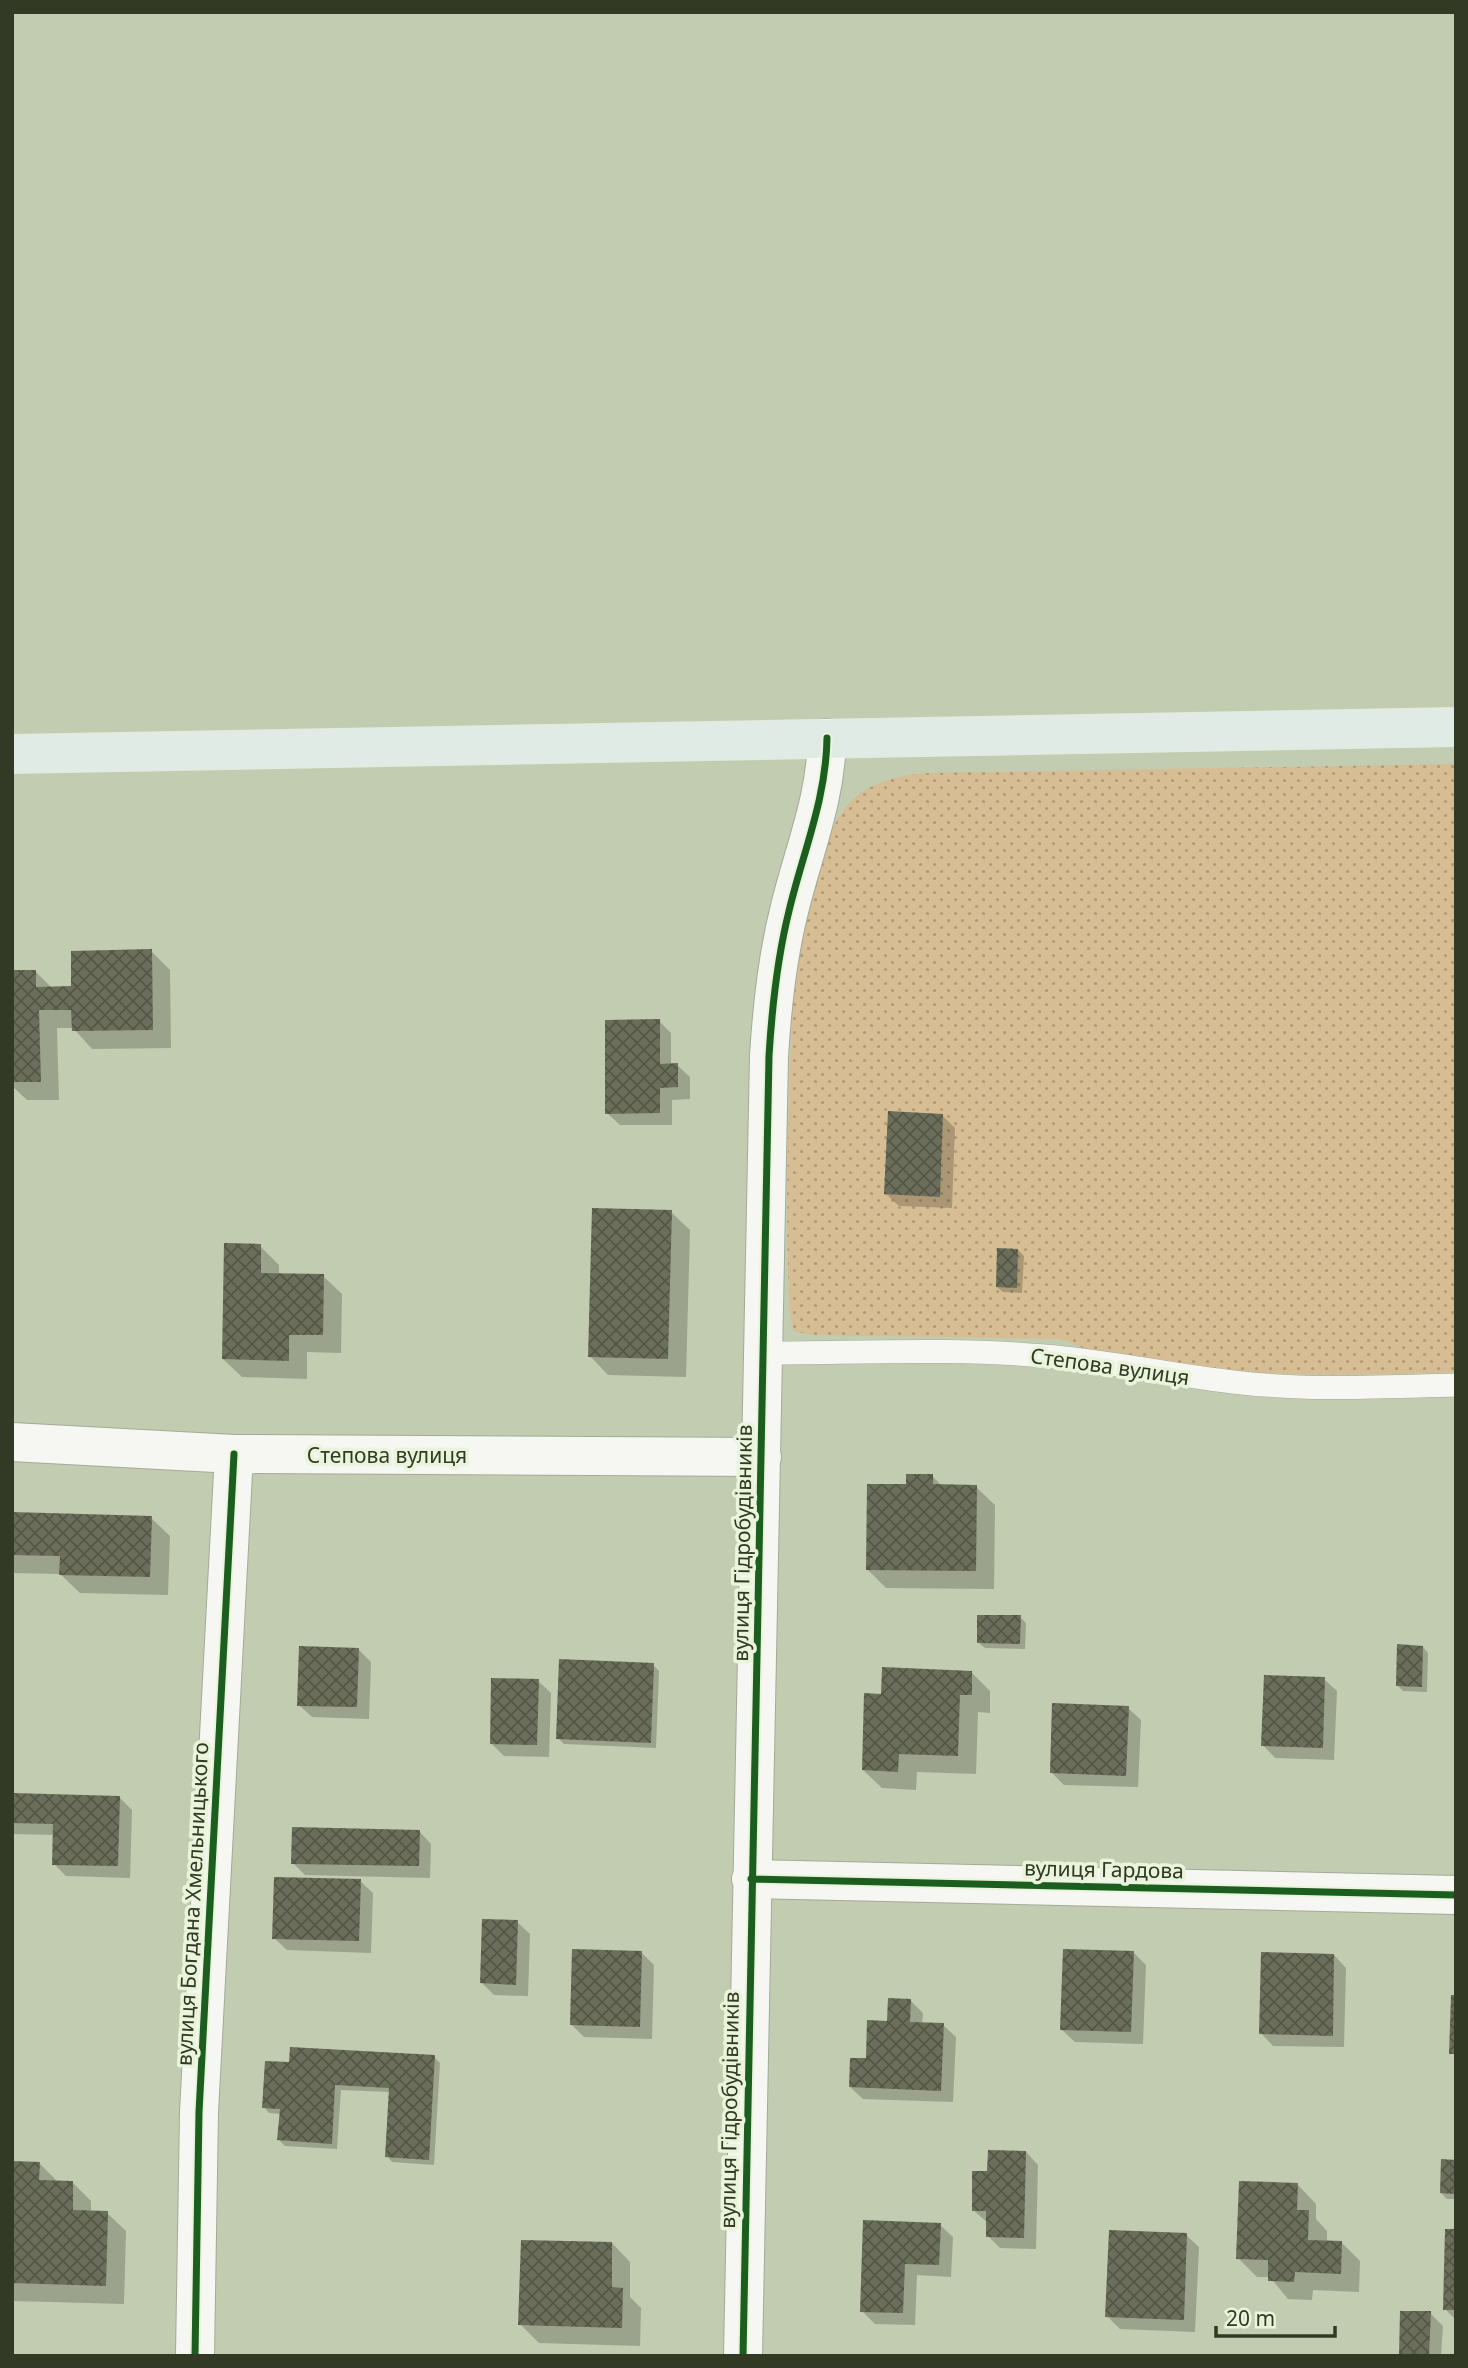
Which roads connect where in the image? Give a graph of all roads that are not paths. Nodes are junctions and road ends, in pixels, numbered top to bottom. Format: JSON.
{"nodes":[{"id":1,"x":1456,"y":727,"type":"edge"},
{"id":2,"x":827,"y":738,"type":"junction"},
{"id":3,"x":12,"y":754,"type":"edge"},
{"id":4,"x":764,"y":1353,"type":"junction"},
{"id":5,"x":1456,"y":1385,"type":"edge"},
{"id":6,"x":12,"y":1442,"type":"edge"},
{"id":7,"x":233,"y":1454,"type":"junction"},
{"id":8,"x":762,"y":1457,"type":"junction"},
{"id":9,"x":751,"y":1879,"type":"junction"},
{"id":10,"x":1456,"y":1895,"type":"edge"},
{"id":11,"x":195,"y":2356,"type":"edge"},
{"id":12,"x":743,"y":2356,"type":"edge"}],
"edges":[{"from":1,"to":2,"type":"main road"},
{"from":2,"to":3,"type":"main road"},
{"from":2,"to":4,"type":"street","name":"вулиця Гідробудівників"},
{"from":4,"to":5,"type":"lane","name":"Степова вулиця"},
{"from":4,"to":8,"type":"street","name":"вулиця Гідробудівників"},
{"from":6,"to":7,"type":"street","name":"Степова вулиця"},
{"from":7,"to":8,"type":"street","name":"Степова вулиця"},
{"from":7,"to":11,"type":"street","name":"вулиця Богдана Хмельницького"},
{"from":8,"to":9,"type":"street","name":"вулиця Гідробудівників"},
{"from":9,"to":10,"type":"street","name":"вулиця Гардова"},
{"from":9,"to":12,"type":"street","name":"вулиця Гідробудівників"}]}
